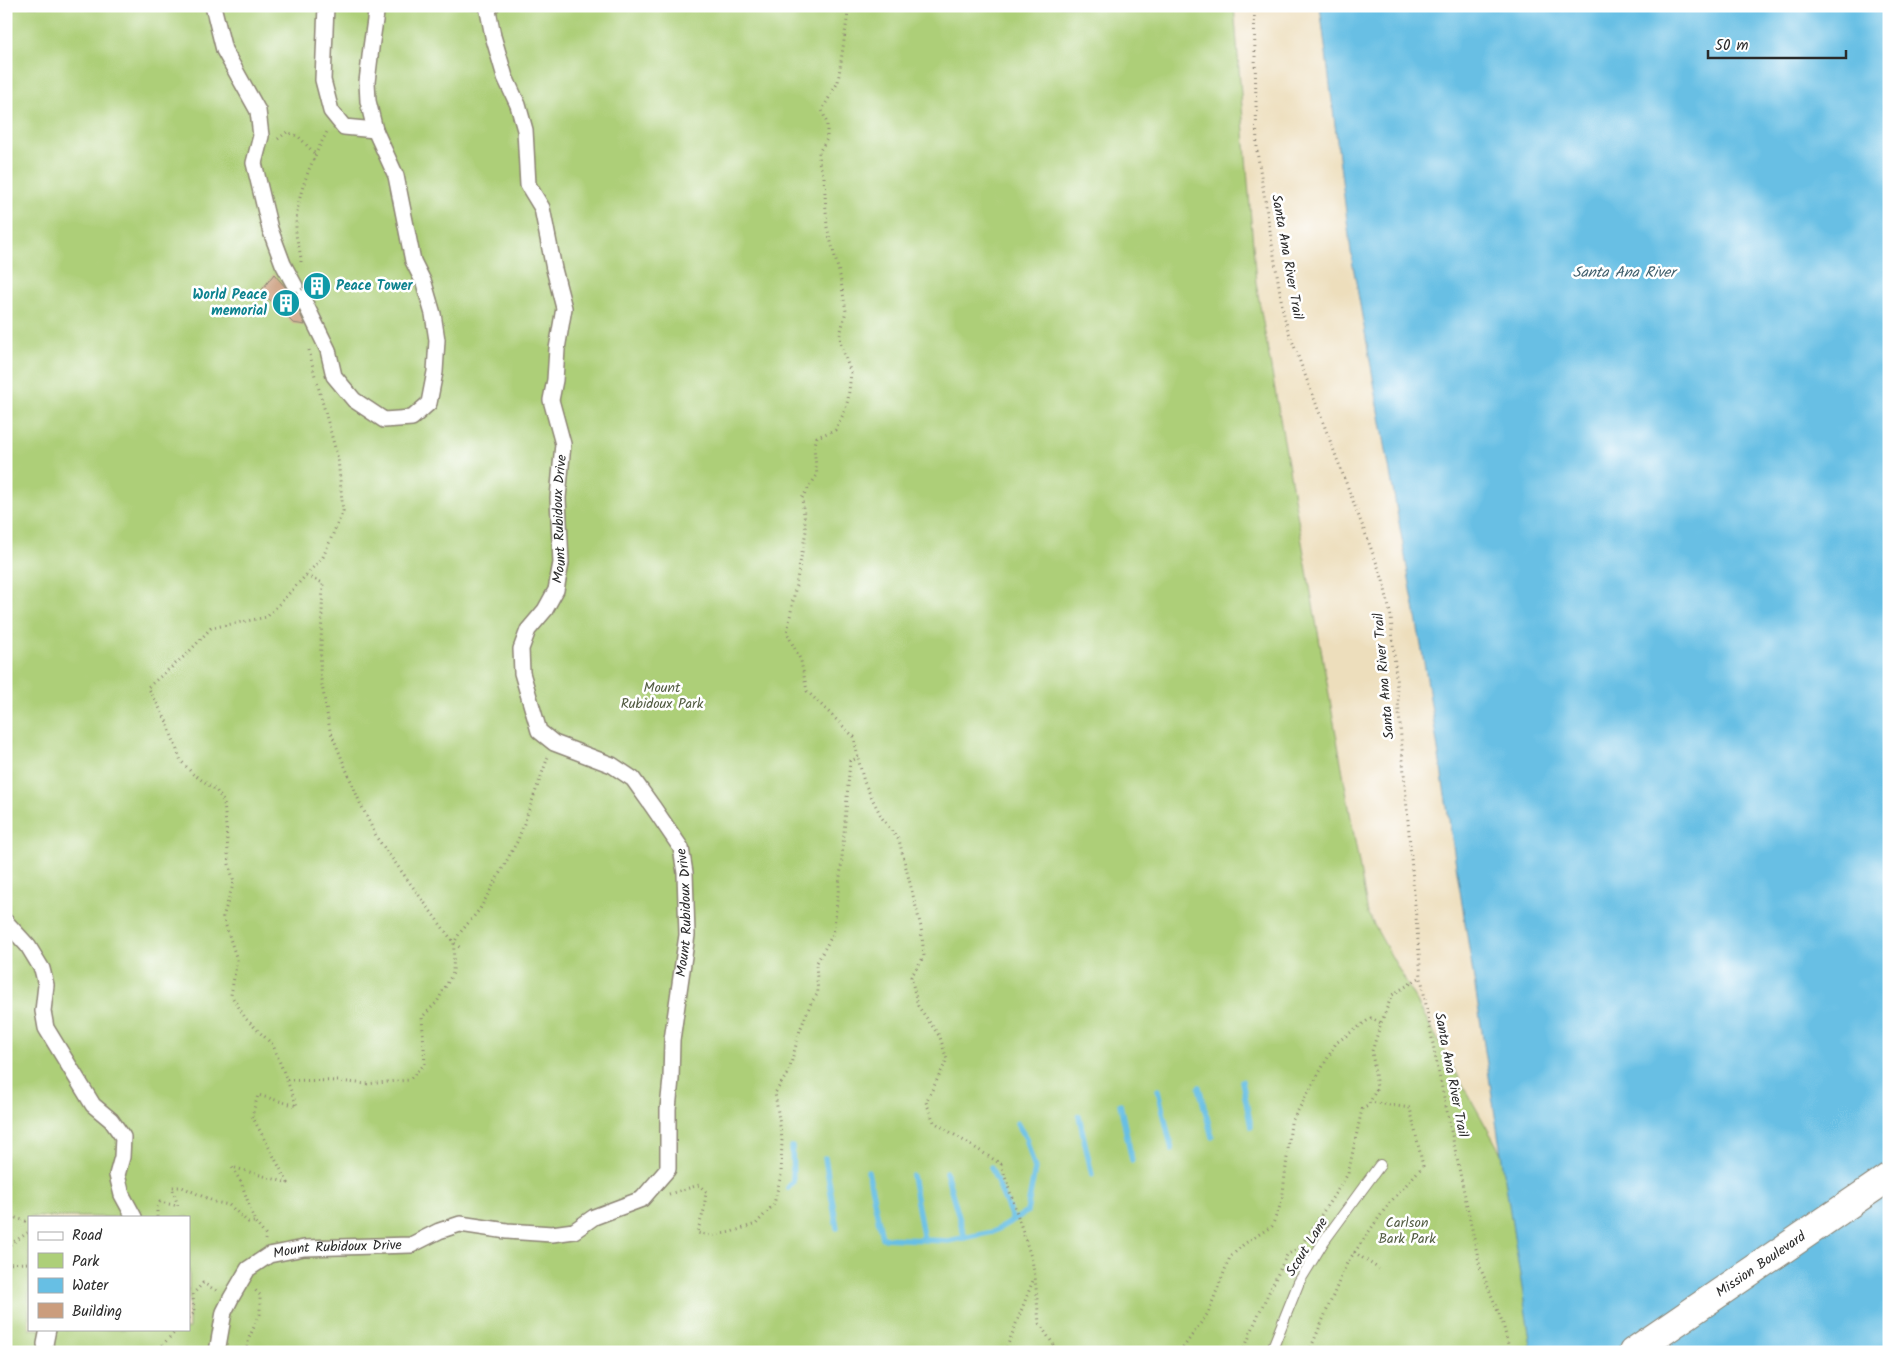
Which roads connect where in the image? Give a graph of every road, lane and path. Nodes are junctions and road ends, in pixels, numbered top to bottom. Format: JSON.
{"nodes":[{"id":1,"x":213,"y":6,"type":"edge"},
{"id":2,"x":326,"y":6,"type":"edge"},
{"id":3,"x":378,"y":6,"type":"edge"},
{"id":4,"x":491,"y":6,"type":"edge"},
{"id":5,"x":849,"y":6,"type":"edge"},
{"id":6,"x":1254,"y":6,"type":"edge"},
{"id":7,"x":335,"y":116,"type":"junction"},
{"id":8,"x":375,"y":130,"type":"junction"},
{"id":9,"x":261,"y":136,"type":"junction"},
{"id":10,"x":316,"y":154,"type":"junction"},
{"id":11,"x":302,"y":266,"type":"dead end"},
{"id":12,"x":312,"y":282,"type":"dead end"},
{"id":13,"x":295,"y":293,"type":"junction"},
{"id":14,"x":308,"y":347,"type":"dead end"},
{"id":15,"x":306,"y":576,"type":"junction"},
{"id":16,"x":554,"y":743,"type":"junction"},
{"id":17,"x":858,"y":758,"type":"junction"},
{"id":18,"x":6,"y":922,"type":"edge"},
{"id":19,"x":454,"y":943,"type":"junction"},
{"id":20,"x":462,"y":949,"type":"dead end"},
{"id":21,"x":1421,"y":977,"type":"junction"},
{"id":22,"x":1381,"y":1023,"type":"junction"},
{"id":23,"x":287,"y":1080,"type":"junction"},
{"id":24,"x":1370,"y":1102,"type":"junction"},
{"id":25,"x":1380,"y":1165,"type":"dead end"},
{"id":26,"x":1889,"y":1177,"type":"edge"},
{"id":27,"x":667,"y":1194,"type":"dead end"},
{"id":28,"x":6,"y":1215,"type":"edge"},
{"id":29,"x":133,"y":1216,"type":"edge"},
{"id":30,"x":157,"y":1216,"type":"edge"},
{"id":31,"x":28,"y":1222,"type":"edge"},
{"id":32,"x":255,"y":1222,"type":"junction"},
{"id":33,"x":28,"y":1233,"type":"edge"},
{"id":34,"x":6,"y":1247,"type":"edge"},
{"id":35,"x":1354,"y":1252,"type":"junction"},
{"id":36,"x":264,"y":1258,"type":"junction"},
{"id":37,"x":28,"y":1263,"type":"edge"},
{"id":38,"x":6,"y":1264,"type":"edge"},
{"id":39,"x":1379,"y":1269,"type":"dead end"},
{"id":40,"x":1035,"y":1276,"type":"junction"},
{"id":41,"x":243,"y":1277,"type":"junction"},
{"id":42,"x":231,"y":1298,"type":"junction"},
{"id":43,"x":190,"y":1317,"type":"edge"},
{"id":44,"x":48,"y":1330,"type":"edge"},
{"id":45,"x":177,"y":1330,"type":"edge"},
{"id":46,"x":47,"y":1352,"type":"edge"},
{"id":47,"x":155,"y":1352,"type":"edge"},
{"id":48,"x":217,"y":1352,"type":"edge"},
{"id":49,"x":246,"y":1352,"type":"edge"},
{"id":50,"x":1005,"y":1352,"type":"edge"},
{"id":51,"x":1054,"y":1352,"type":"edge"},
{"id":52,"x":1180,"y":1352,"type":"edge"},
{"id":53,"x":1243,"y":1352,"type":"edge"},
{"id":54,"x":1271,"y":1352,"type":"edge"},
{"id":55,"x":1309,"y":1352,"type":"edge"},
{"id":56,"x":1510,"y":1352,"type":"edge"},
{"id":57,"x":1632,"y":1352,"type":"edge"}],
"edges":[{"from":1,"to":9,"type":"street"},
{"from":2,"to":7,"type":"street"},
{"from":3,"to":8,"type":"street"},
{"from":4,"to":16,"type":"street","name":"Mount Rubidoux Drive"},
{"from":5,"to":17,"type":"path"},
{"from":6,"to":21,"type":"path","name":"Santa Ana River Trail"},
{"from":7,"to":8,"type":"street"},
{"from":7,"to":10,"type":"path"},
{"from":8,"to":13,"type":"street"},
{"from":9,"to":10,"type":"path"},
{"from":9,"to":13,"type":"street"},
{"from":10,"to":11,"type":"path"},
{"from":12,"to":13,"type":"path","bridge":true},
{"from":14,"to":15,"type":"path"},
{"from":15,"to":19,"type":"path"},
{"from":15,"to":23,"type":"path"},
{"from":16,"to":19,"type":"path"},
{"from":16,"to":36,"type":"street","name":"Mount Rubidoux Drive"},
{"from":17,"to":27,"type":"path"},
{"from":17,"to":40,"type":"path"},
{"from":18,"to":29,"type":"street"},
{"from":19,"to":20,"type":"path"},
{"from":19,"to":23,"type":"path"},
{"from":21,"to":22,"type":"path"},
{"from":21,"to":56,"type":"path","name":"Santa Ana River Trail"},
{"from":22,"to":24,"type":"path"},
{"from":22,"to":52,"type":"path"},
{"from":23,"to":32,"type":"path"},
{"from":24,"to":35,"type":"path"},
{"from":24,"to":53,"type":"path"},
{"from":25,"to":54,"type":"lane","name":"Scout Lane"},
{"from":26,"to":57,"type":"main road","name":"Mission Boulevard"},
{"from":28,"to":31,"type":"path"},
{"from":30,"to":32,"type":"path"},
{"from":32,"to":36,"type":"path"},
{"from":33,"to":34,"type":"path"},
{"from":35,"to":39,"type":"path"},
{"from":35,"to":55,"type":"path"},
{"from":36,"to":41,"type":"street","name":"Mount Rubidoux Drive"},
{"from":37,"to":38,"type":"path"},
{"from":40,"to":50,"type":"path"},
{"from":40,"to":51,"type":"path"},
{"from":41,"to":42,"type":"street","name":"Mount Rubidoux Drive"},
{"from":41,"to":49,"type":"path"},
{"from":42,"to":43,"type":"path"},
{"from":42,"to":48,"type":"street","name":"Mount Rubidoux Drive"},
{"from":44,"to":46,"type":"street"},
{"from":45,"to":47,"type":"path"}]}
